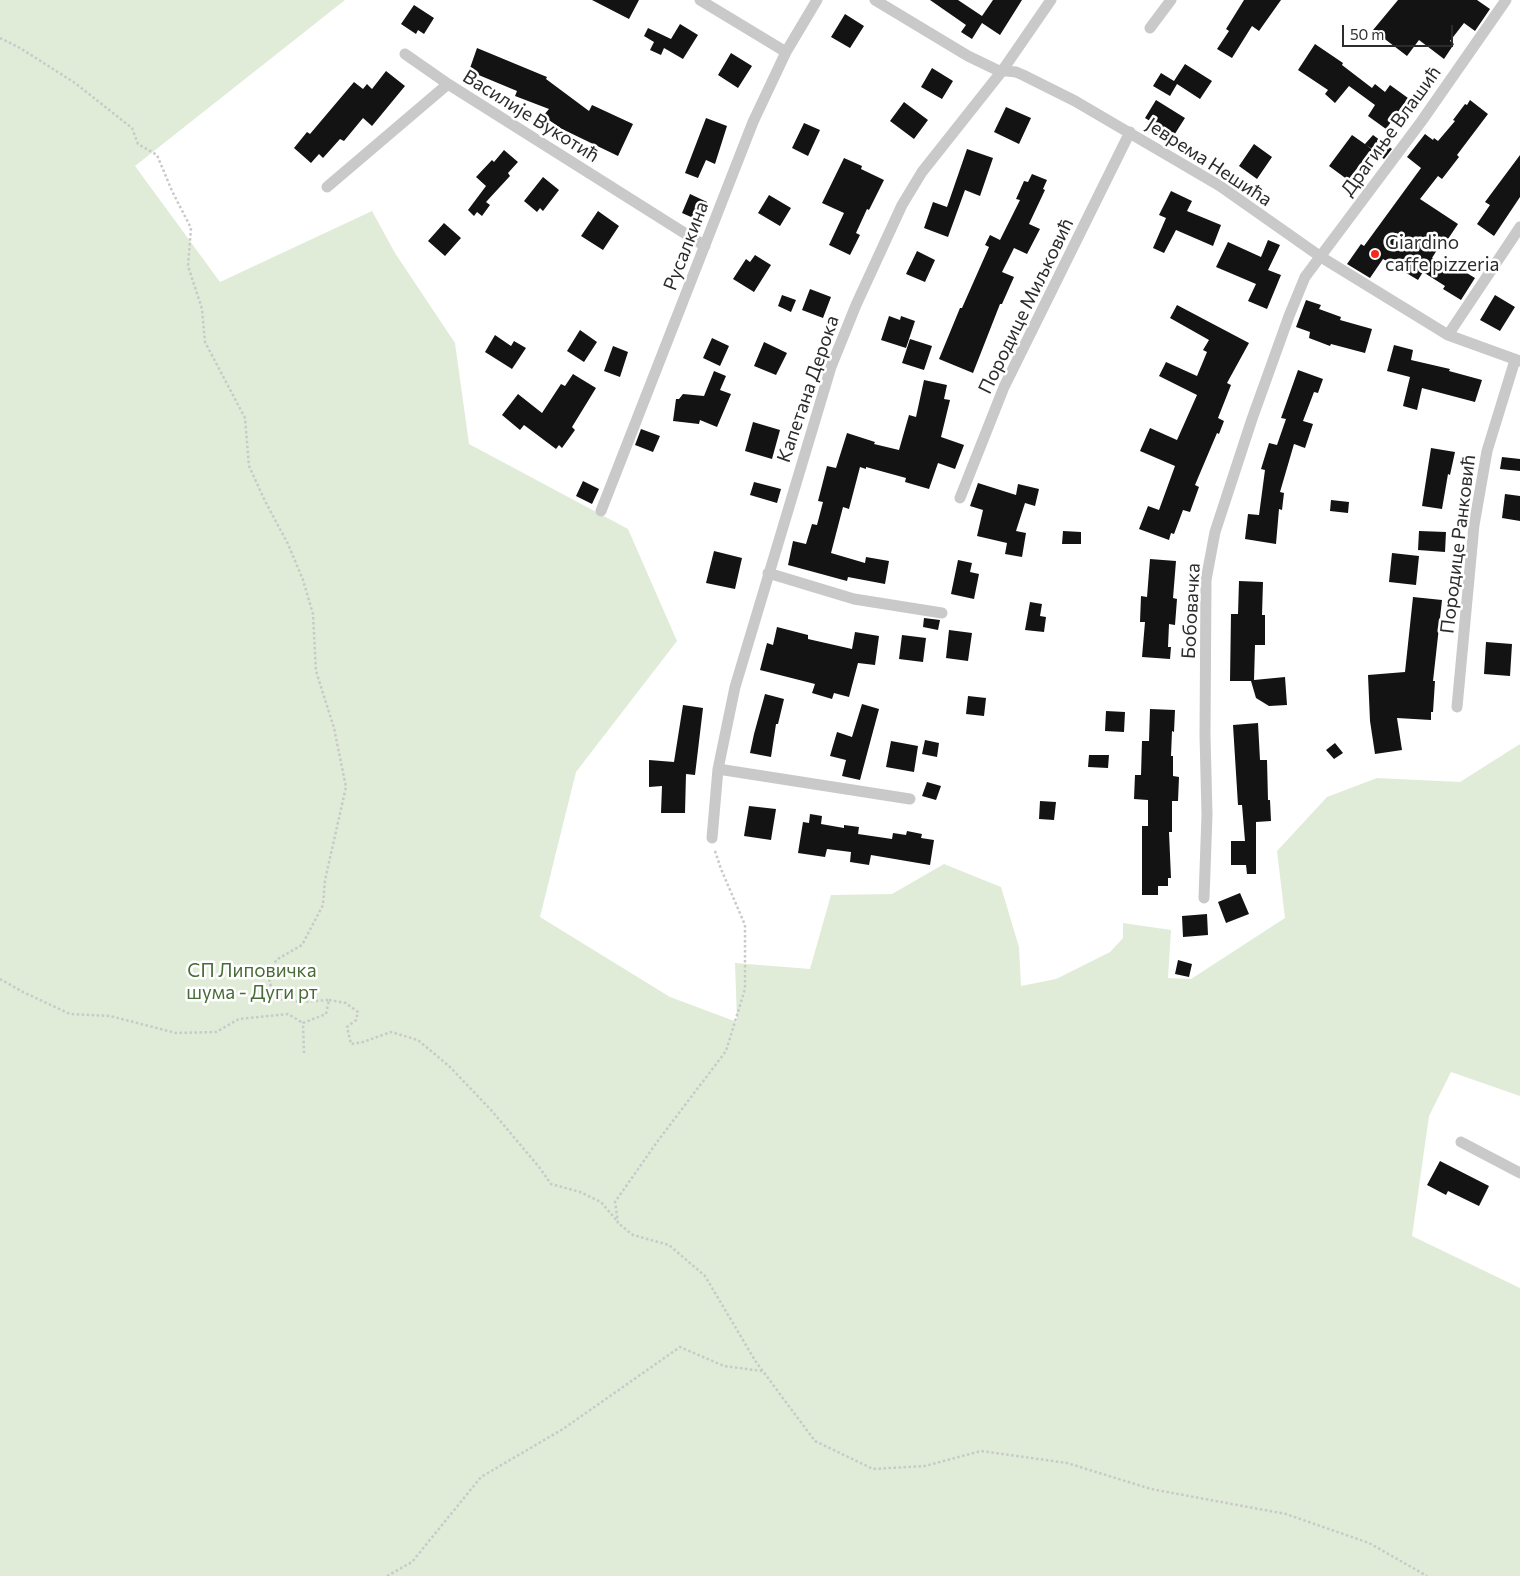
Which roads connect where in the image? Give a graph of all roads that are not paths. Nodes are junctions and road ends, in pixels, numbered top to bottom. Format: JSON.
{"nodes":[{"id":1,"x":700,"y":0,"type":"edge"},
{"id":2,"x":817,"y":0,"type":"edge"},
{"id":3,"x":875,"y":0,"type":"edge"},
{"id":4,"x":1051,"y":0,"type":"edge"},
{"id":5,"x":1171,"y":0,"type":"edge"},
{"id":6,"x":1506,"y":0,"type":"edge"},
{"id":7,"x":1150,"y":28,"type":"dead end"},
{"id":8,"x":786,"y":52,"type":"junction"},
{"id":9,"x":405,"y":54,"type":"dead end"},
{"id":10,"x":1002,"y":71,"type":"junction"},
{"id":11,"x":448,"y":84,"type":"junction"},
{"id":12,"x":1130,"y":132,"type":"junction"},
{"id":13,"x":328,"y":187,"type":"dead end"},
{"id":14,"x":1520,"y":227,"type":"edge"},
{"id":15,"x":705,"y":246,"type":"junction"},
{"id":16,"x":1321,"y":257,"type":"junction"},
{"id":17,"x":1448,"y":334,"type":"junction"},
{"id":18,"x":1517,"y":361,"type":"edge"},
{"id":19,"x":960,"y":498,"type":"dead end"},
{"id":20,"x":601,"y":511,"type":"dead end"},
{"id":21,"x":768,"y":573,"type":"junction"},
{"id":22,"x":942,"y":613,"type":"dead end"},
{"id":23,"x":1457,"y":706,"type":"dead end"},
{"id":24,"x":718,"y":768,"type":"junction"},
{"id":25,"x":910,"y":799,"type":"dead end"},
{"id":26,"x":712,"y":838,"type":"road end"},
{"id":27,"x":1204,"y":898,"type":"dead end"},
{"id":28,"x":1461,"y":1142,"type":"dead end"},
{"id":29,"x":1520,"y":1173,"type":"edge"}],
"edges":[{"from":1,"to":8,"type":"street"},
{"from":2,"to":8,"type":"street","name":"Русалкина"},
{"from":3,"to":10,"type":"street","name":"Јеврема Нешића"},
{"from":4,"to":10,"type":"street","name":"Капетана Дерока"},
{"from":5,"to":7,"type":"street"},
{"from":6,"to":16,"type":"street","name":"Драгиње Влашић"},
{"from":8,"to":15,"type":"street","name":"Русалкина"},
{"from":9,"to":11,"type":"street"},
{"from":10,"to":12,"type":"street","name":"Јеврема Нешића"},
{"from":10,"to":21,"type":"street","name":"Капетана Дерока"},
{"from":11,"to":13,"type":"street","name":"Василије Вукотић"},
{"from":11,"to":15,"type":"street","name":"Василије Вукотић"},
{"from":12,"to":16,"type":"street","name":"Јеврема Нешића"},
{"from":12,"to":19,"type":"street","name":"Породице Миљковић"},
{"from":14,"to":17,"type":"street"},
{"from":15,"to":20,"type":"street","name":"Русалкина"},
{"from":16,"to":17,"type":"street","name":"Јеврема Нешића"},
{"from":16,"to":27,"type":"street","name":"Бобовачка"},
{"from":17,"to":18,"type":"street","name":"Јеврема Нешића"},
{"from":18,"to":23,"type":"street","name":"Породице Ранковић"},
{"from":21,"to":22,"type":"street"},
{"from":21,"to":24,"type":"street","name":"Капетана Дерока"},
{"from":24,"to":25,"type":"street"},
{"from":24,"to":26,"type":"street","name":"Капетана Дерока"},
{"from":28,"to":29,"type":"street"}]}
